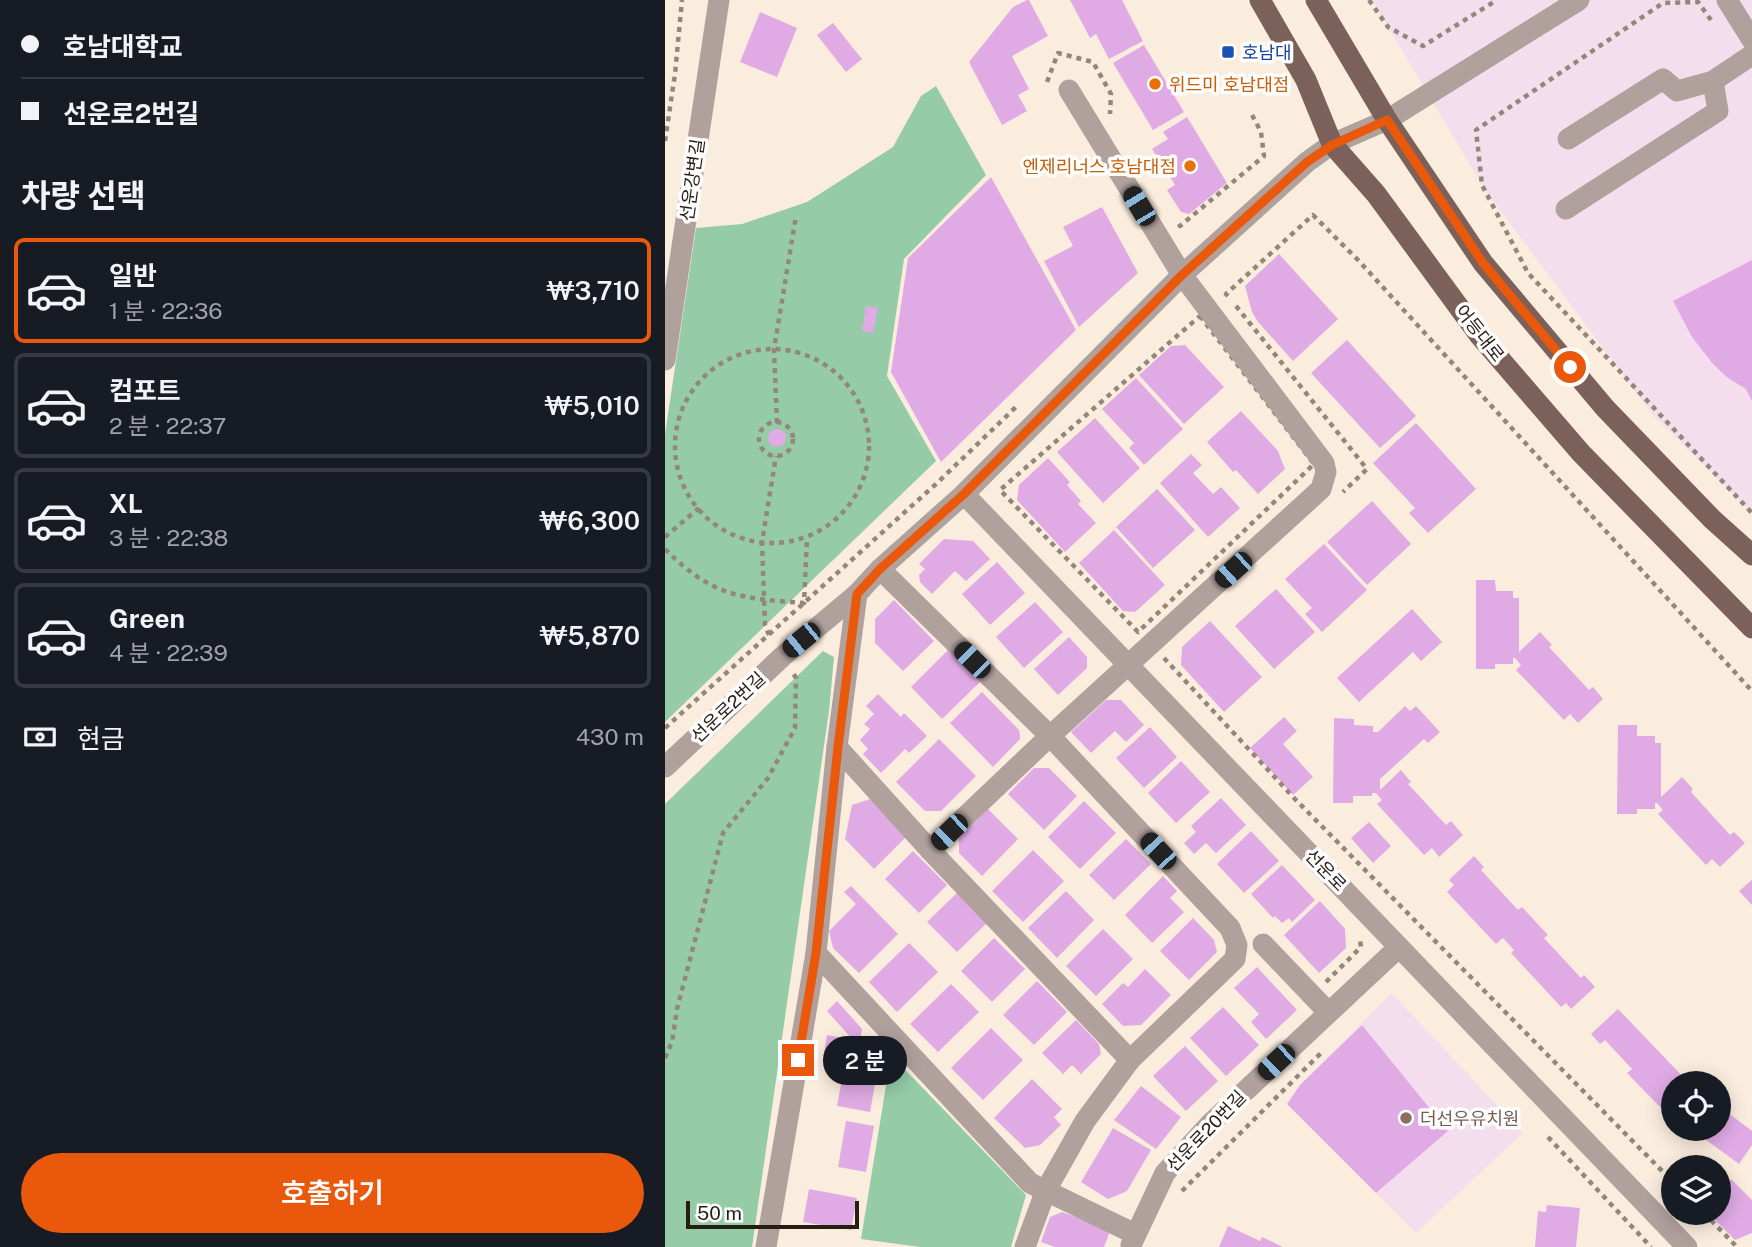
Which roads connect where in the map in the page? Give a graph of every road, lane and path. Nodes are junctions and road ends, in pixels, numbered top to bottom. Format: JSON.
{"nodes":[{"id":1,"x":682,"y":0,"type":"edge"},
{"id":2,"x":719,"y":0,"type":"edge"},
{"id":3,"x":1261,"y":0,"type":"edge"},
{"id":4,"x":1316,"y":0,"type":"edge"},
{"id":5,"x":1369,"y":0,"type":"edge"},
{"id":6,"x":1497,"y":0,"type":"edge"},
{"id":7,"x":1579,"y":0,"type":"edge"},
{"id":8,"x":1727,"y":0,"type":"edge"},
{"id":9,"x":1714,"y":24,"type":"dead end"},
{"id":10,"x":1752,"y":40,"type":"edge"},
{"id":11,"x":1752,"y":55,"type":"edge"},
{"id":12,"x":1713,"y":80,"type":"junction"},
{"id":13,"x":1045,"y":87,"type":"dead end"},
{"id":14,"x":1069,"y":90,"type":"dead end"},
{"id":15,"x":1250,"y":111,"type":"dead end"},
{"id":16,"x":1387,"y":120,"type":"junction"},
{"id":17,"x":1109,"y":121,"type":"dead end"},
{"id":18,"x":1568,"y":139,"type":"dead end"},
{"id":19,"x":665,"y":141,"type":"edge"},
{"id":20,"x":1332,"y":145,"type":"junction"},
{"id":21,"x":1566,"y":209,"type":"dead end"},
{"id":22,"x":796,"y":216,"type":"dead end"},
{"id":23,"x":1173,"y":216,"type":"dead end"},
{"id":24,"x":1182,"y":275,"type":"junction"},
{"id":25,"x":774,"y":349,"type":"junction"},
{"id":26,"x":665,"y":360,"type":"edge"},
{"id":27,"x":1027,"y":397,"type":"dead end"},
{"id":28,"x":777,"y":423,"type":"junction"},
{"id":29,"x":776,"y":456,"type":"junction"},
{"id":30,"x":1000,"y":490,"type":"joint"},
{"id":31,"x":964,"y":494,"type":"junction"},
{"id":32,"x":1336,"y":497,"type":"dead end"},
{"id":33,"x":699,"y":507,"type":"junction"},
{"id":34,"x":1752,"y":513,"type":"edge"},
{"id":35,"x":665,"y":537,"type":"edge"},
{"id":36,"x":807,"y":538,"type":"junction"},
{"id":37,"x":762,"y":542,"type":"junction"},
{"id":38,"x":665,"y":548,"type":"edge"},
{"id":39,"x":1752,"y":555,"type":"edge"},
{"id":40,"x":880,"y":569,"type":"junction"},
{"id":41,"x":857,"y":594,"type":"junction"},
{"id":42,"x":764,"y":600,"type":"junction"},
{"id":43,"x":804,"y":603,"type":"junction"},
{"id":44,"x":1752,"y":628,"type":"edge"},
{"id":45,"x":769,"y":635,"type":"junction"},
{"id":46,"x":1162,"y":656,"type":"dead end"},
{"id":47,"x":1128,"y":664,"type":"junction"},
{"id":48,"x":791,"y":670,"type":"dead end"},
{"id":49,"x":1752,"y":691,"type":"edge"},
{"id":50,"x":665,"y":728,"type":"edge"},
{"id":51,"x":1050,"y":736,"type":"junction"},
{"id":52,"x":838,"y":747,"type":"junction"},
{"id":53,"x":665,"y":767,"type":"edge"},
{"id":54,"x":930,"y":850,"type":"junction"},
{"id":55,"x":1263,"y":944,"type":"dead end"},
{"id":56,"x":1399,"y":947,"type":"junction"},
{"id":57,"x":816,"y":953,"type":"junction"},
{"id":58,"x":1328,"y":1013,"type":"junction"},
{"id":59,"x":1329,"y":1045,"type":"dead end"},
{"id":60,"x":665,"y":1058,"type":"edge"},
{"id":61,"x":1130,"y":1060,"type":"junction"},
{"id":62,"x":1661,"y":1170,"type":"edge"},
{"id":63,"x":1046,"y":1190,"type":"junction"},
{"id":64,"x":1174,"y":1199,"type":"dead end"},
{"id":65,"x":1716,"y":1225,"type":"edge"},
{"id":66,"x":1133,"y":1241,"type":"edge"},
{"id":67,"x":766,"y":1247,"type":"edge"},
{"id":68,"x":1025,"y":1247,"type":"edge"},
{"id":69,"x":1687,"y":1247,"type":"edge"},
{"id":70,"x":1737,"y":1247,"type":"edge"}],
"edges":[{"from":1,"to":19,"type":"path"},
{"from":2,"to":26,"type":"street","name":"선운강변길"},
{"from":3,"to":20,"type":"main road","name":"어등대로"},
{"from":4,"to":16,"type":"main road"},
{"from":5,"to":6,"type":"path"},
{"from":7,"to":16,"type":"street","name":"선운로2번길"},
{"from":8,"to":10,"type":"street"},
{"from":9,"to":34,"type":"path"},
{"from":11,"to":12,"type":"street"},
{"from":12,"to":18,"type":"street"},
{"from":12,"to":21,"type":"street"},
{"from":13,"to":17,"type":"path"},
{"from":14,"to":24,"type":"street"},
{"from":15,"to":23,"type":"path"},
{"from":16,"to":20,"type":"street","name":"선운로2번길"},
{"from":16,"to":39,"type":"main road"},
{"from":20,"to":24,"type":"street","name":"선운로2번길"},
{"from":20,"to":44,"type":"main road","name":"어등대로"},
{"from":22,"to":25,"type":"path"},
{"from":24,"to":31,"type":"street","name":"선운로2번길"},
{"from":24,"to":47,"type":"street"},
{"from":25,"to":28,"type":"path"},
{"from":25,"to":33,"type":"path"},
{"from":25,"to":36,"type":"path"},
{"from":27,"to":43,"type":"path"},
{"from":28,"to":29,"type":"path"},
{"from":28,"to":29,"type":"path"},
{"from":29,"to":37,"type":"path"},
{"from":30,"to":30,"type":"path"},
{"from":31,"to":40,"type":"street","name":"선운로2번길"},
{"from":31,"to":47,"type":"street","name":"선운로"},
{"from":32,"to":49,"type":"path"},
{"from":33,"to":35,"type":"path"},
{"from":33,"to":37,"type":"path"},
{"from":36,"to":37,"type":"path"},
{"from":36,"to":43,"type":"path"},
{"from":37,"to":42,"type":"path"},
{"from":38,"to":42,"type":"path"},
{"from":40,"to":41,"type":"street","name":"선운로2번길"},
{"from":40,"to":51,"type":"street"},
{"from":41,"to":52,"type":"street"},
{"from":41,"to":53,"type":"street","name":"선운로2번길"},
{"from":42,"to":43,"type":"path"},
{"from":42,"to":45,"type":"path"},
{"from":43,"to":45,"type":"path"},
{"from":45,"to":50,"type":"path"},
{"from":46,"to":62,"type":"path"},
{"from":47,"to":51,"type":"street"},
{"from":47,"to":56,"type":"street","name":"선운로"},
{"from":48,"to":60,"type":"path"},
{"from":51,"to":54,"type":"street"},
{"from":51,"to":61,"type":"street"},
{"from":52,"to":54,"type":"street"},
{"from":52,"to":57,"type":"street"},
{"from":54,"to":61,"type":"street"},
{"from":55,"to":58,"type":"street"},
{"from":56,"to":58,"type":"street","name":"선운로20번길"},
{"from":56,"to":69,"type":"street","name":"선운로"},
{"from":57,"to":63,"type":"street"},
{"from":57,"to":67,"type":"street"},
{"from":58,"to":66,"type":"street","name":"선운로20번길"},
{"from":59,"to":64,"type":"path"},
{"from":61,"to":63,"type":"street"},
{"from":63,"to":66,"type":"street"},
{"from":63,"to":68,"type":"street"},
{"from":65,"to":70,"type":"path"}]}
